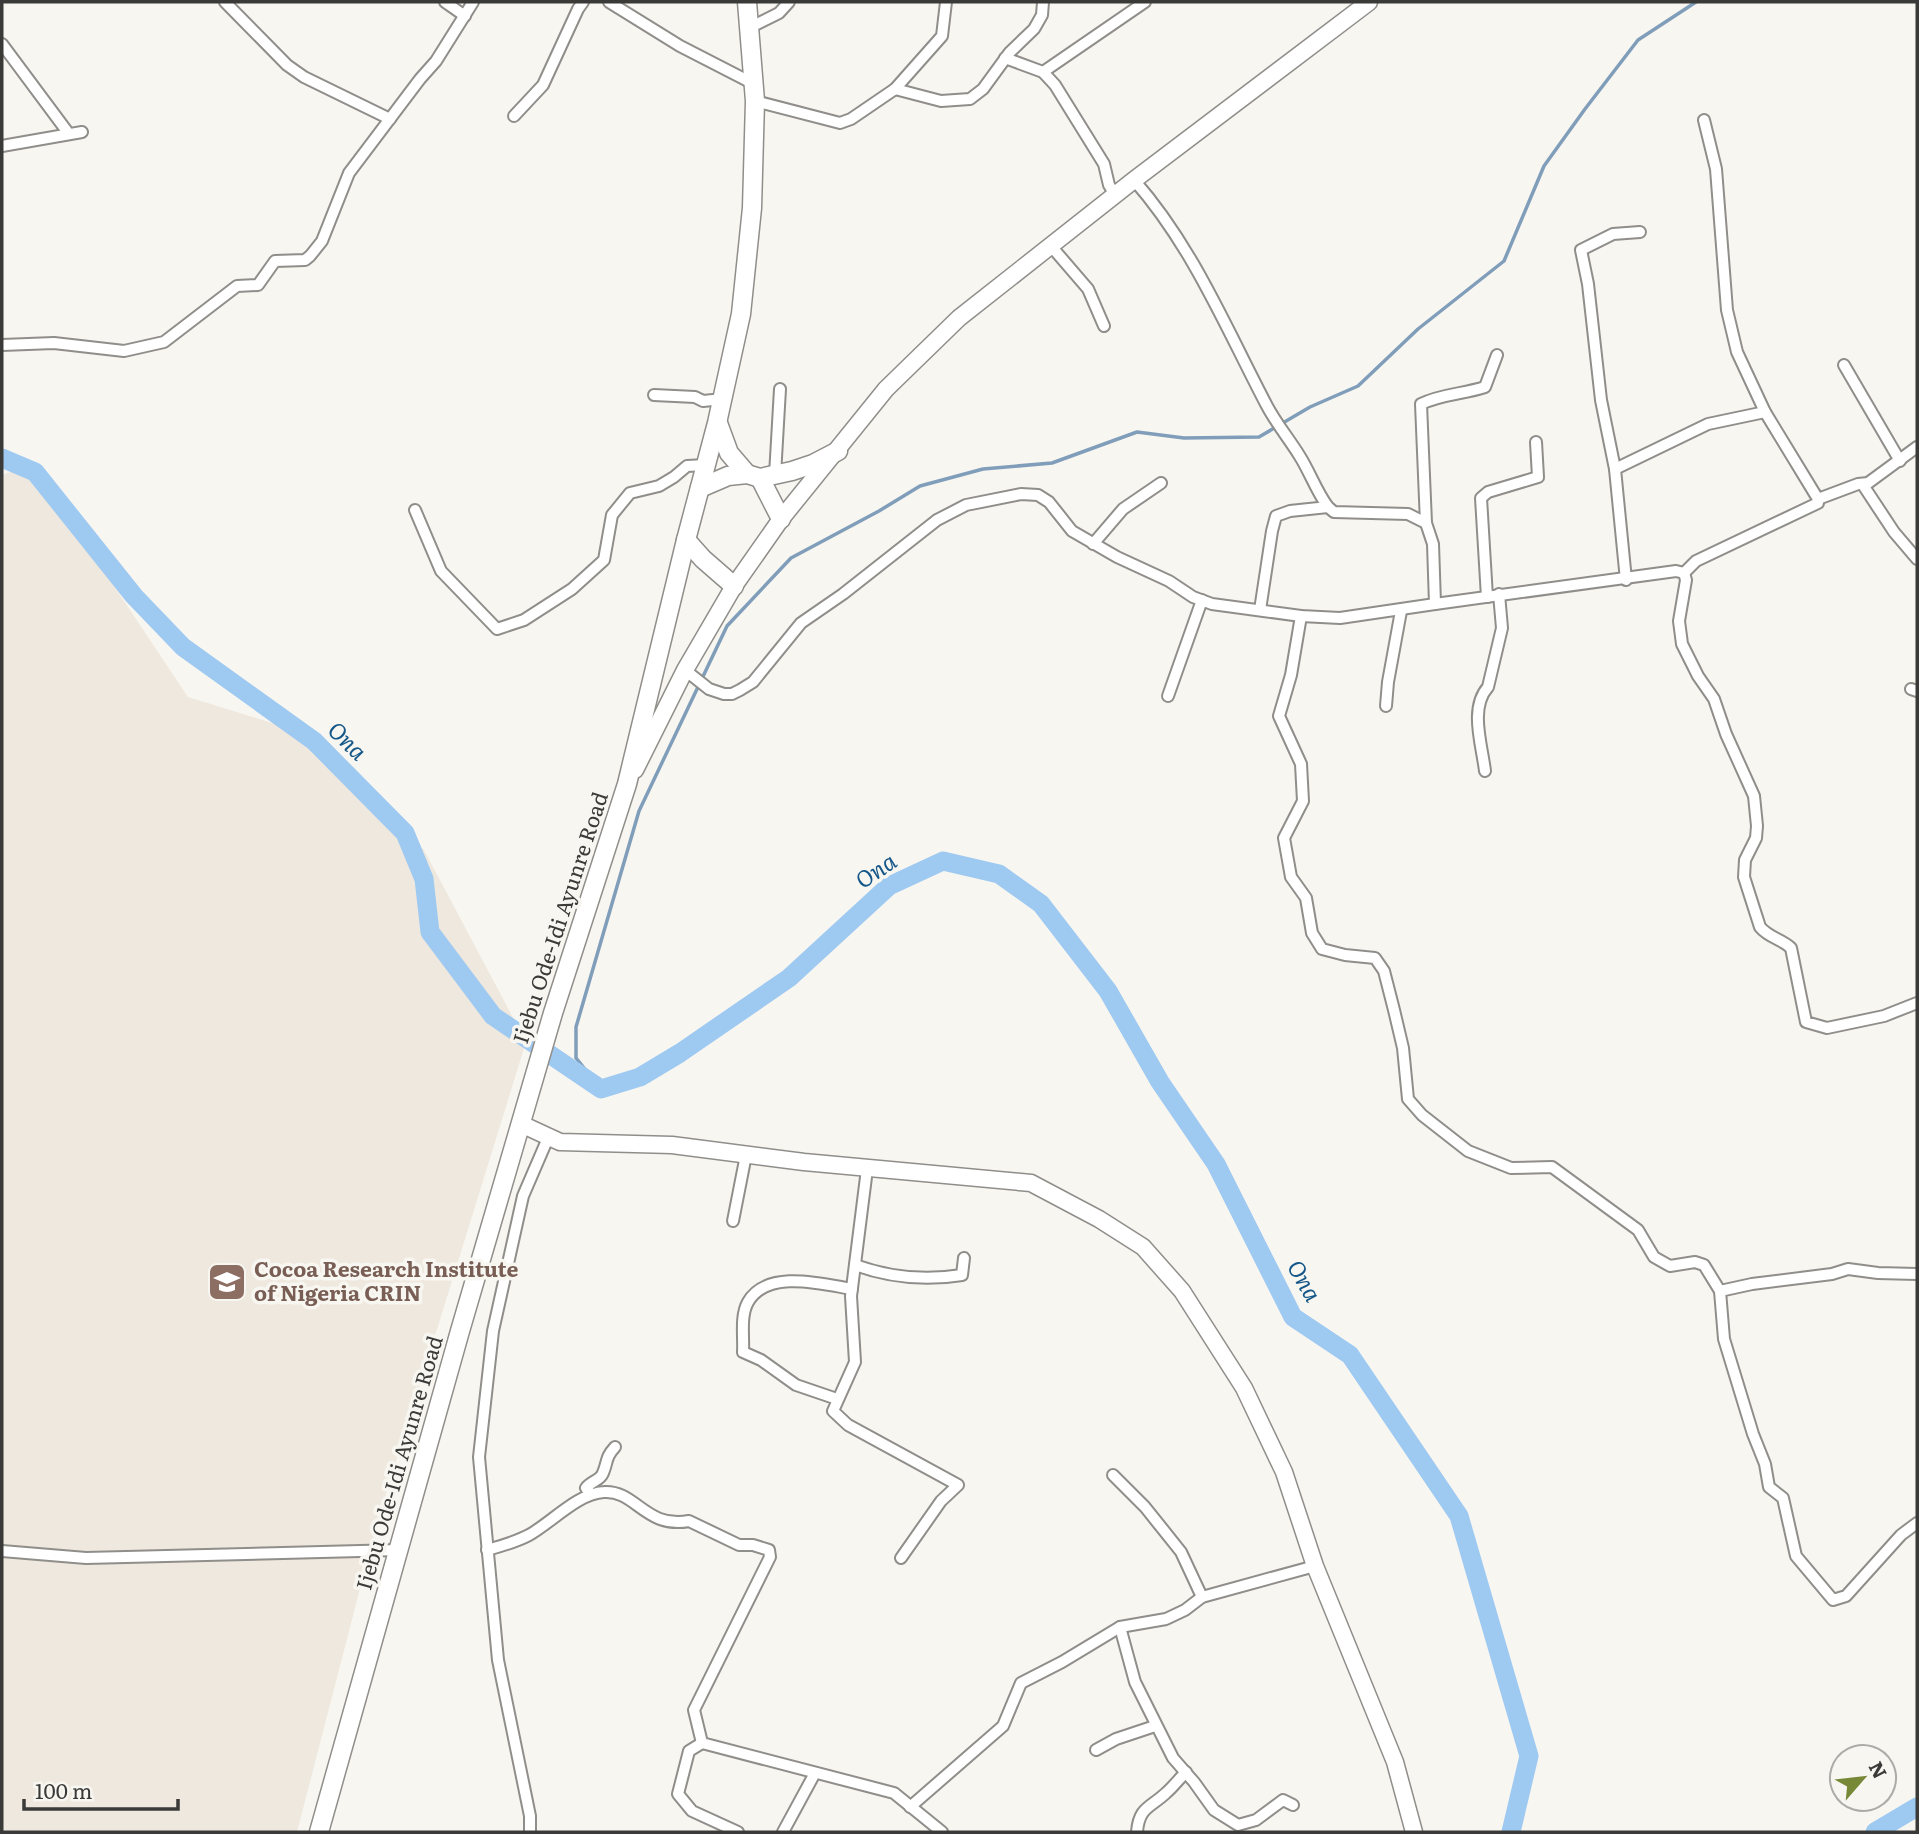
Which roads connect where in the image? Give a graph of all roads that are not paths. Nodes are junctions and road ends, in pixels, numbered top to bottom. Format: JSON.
{"nodes":[{"id":1,"x":225,"y":2,"type":"edge"},
{"id":2,"x":445,"y":2,"type":"edge"},
{"id":3,"x":473,"y":2,"type":"edge"},
{"id":4,"x":583,"y":2,"type":"edge"},
{"id":5,"x":609,"y":2,"type":"edge"},
{"id":6,"x":747,"y":2,"type":"edge"},
{"id":7,"x":789,"y":2,"type":"edge"},
{"id":8,"x":946,"y":2,"type":"edge"},
{"id":9,"x":1043,"y":2,"type":"edge"},
{"id":10,"x":1144,"y":2,"type":"edge"},
{"id":11,"x":1369,"y":2,"type":"edge"},
{"id":12,"x":464,"y":16,"type":"junction"},
{"id":13,"x":750,"y":28,"type":"junction"},
{"id":14,"x":2,"y":44,"type":"edge"},
{"id":15,"x":1005,"y":58,"type":"junction"},
{"id":16,"x":1043,"y":72,"type":"junction"},
{"id":17,"x":895,"y":89,"type":"junction"},
{"id":18,"x":755,"y":92,"type":"junction"},
{"id":19,"x":514,"y":116,"type":"dead end"},
{"id":20,"x":390,"y":119,"type":"junction"},
{"id":21,"x":1704,"y":120,"type":"dead end"},
{"id":22,"x":82,"y":132,"type":"dead end"},
{"id":23,"x":69,"y":134,"type":"junction"},
{"id":24,"x":2,"y":146,"type":"edge"},
{"id":25,"x":1134,"y":180,"type":"junction"},
{"id":26,"x":1115,"y":195,"type":"junction"},
{"id":27,"x":1640,"y":232,"type":"dead end"},
{"id":28,"x":1051,"y":246,"type":"junction"},
{"id":29,"x":1104,"y":326,"type":"dead end"},
{"id":30,"x":2,"y":345,"type":"edge"},
{"id":31,"x":1497,"y":355,"type":"dead end"},
{"id":32,"x":1844,"y":365,"type":"dead end"},
{"id":33,"x":780,"y":389,"type":"dead end"},
{"id":34,"x":654,"y":395,"type":"dead end"},
{"id":35,"x":723,"y":398,"type":"junction"},
{"id":36,"x":1765,"y":412,"type":"junction"},
{"id":37,"x":718,"y":423,"type":"junction"},
{"id":38,"x":1536,"y":442,"type":"dead end"},
{"id":39,"x":1917,"y":447,"type":"edge"},
{"id":40,"x":838,"y":451,"type":"junction"},
{"id":41,"x":1900,"y":461,"type":"junction"},
{"id":42,"x":706,"y":465,"type":"junction"},
{"id":43,"x":1615,"y":469,"type":"junction"},
{"id":44,"x":761,"y":476,"type":"junction"},
{"id":45,"x":1161,"y":483,"type":"dead end"},
{"id":46,"x":1863,"y":485,"type":"junction"},
{"id":47,"x":700,"y":488,"type":"junction"},
{"id":48,"x":1818,"y":499,"type":"junction"},
{"id":49,"x":1328,"y":507,"type":"junction"},
{"id":50,"x":415,"y":510,"type":"dead end"},
{"id":51,"x":781,"y":519,"type":"junction"},
{"id":52,"x":1426,"y":523,"type":"junction"},
{"id":53,"x":686,"y":540,"type":"junction"},
{"id":54,"x":1093,"y":544,"type":"junction"},
{"id":55,"x":1917,"y":559,"type":"edge"},
{"id":56,"x":1684,"y":573,"type":"junction"},
{"id":57,"x":1626,"y":580,"type":"junction"},
{"id":58,"x":734,"y":586,"type":"junction"},
{"id":59,"x":1499,"y":594,"type":"junction"},
{"id":60,"x":1487,"y":597,"type":"junction"},
{"id":61,"x":1202,"y":600,"type":"junction"},
{"id":62,"x":1435,"y":604,"type":"junction"},
{"id":63,"x":1260,"y":610,"type":"junction"},
{"id":64,"x":1401,"y":611,"type":"junction"},
{"id":65,"x":1301,"y":616,"type":"junction"},
{"id":66,"x":691,"y":675,"type":"junction"},
{"id":67,"x":1168,"y":696,"type":"dead end"},
{"id":68,"x":1386,"y":706,"type":"dead end"},
{"id":69,"x":1485,"y":771,"type":"dead end"},
{"id":70,"x":627,"y":784,"type":"junction"},
{"id":71,"x":1917,"y":1003,"type":"edge"},
{"id":72,"x":521,"y":1124,"type":"junction"},
{"id":73,"x":548,"y":1138,"type":"junction"},
{"id":74,"x":746,"y":1155,"type":"junction"},
{"id":75,"x":867,"y":1168,"type":"junction"},
{"id":76,"x":733,"y":1221,"type":"dead end"},
{"id":77,"x":964,"y":1258,"type":"dead end"},
{"id":78,"x":855,"y":1265,"type":"junction"},
{"id":79,"x":1917,"y":1274,"type":"edge"},
{"id":80,"x":852,"y":1289,"type":"junction"},
{"id":81,"x":1720,"y":1291,"type":"junction"},
{"id":82,"x":837,"y":1399,"type":"junction"},
{"id":83,"x":615,"y":1447,"type":"dead end"},
{"id":84,"x":1113,"y":1475,"type":"dead end"},
{"id":85,"x":591,"y":1494,"type":"junction"},
{"id":86,"x":1917,"y":1523,"type":"edge"},
{"id":87,"x":400,"y":1550,"type":"junction"},
{"id":88,"x":488,"y":1550,"type":"junction"},
{"id":89,"x":2,"y":1551,"type":"edge"},
{"id":90,"x":901,"y":1558,"type":"dead end"},
{"id":91,"x":1315,"y":1566,"type":"junction"},
{"id":92,"x":1202,"y":1597,"type":"junction"},
{"id":93,"x":1120,"y":1627,"type":"junction"},
{"id":94,"x":1156,"y":1726,"type":"junction"},
{"id":95,"x":702,"y":1743,"type":"junction"},
{"id":96,"x":1096,"y":1750,"type":"dead end"},
{"id":97,"x":1186,"y":1772,"type":"junction"},
{"id":98,"x":815,"y":1773,"type":"junction"},
{"id":99,"x":1293,"y":1805,"type":"dead end"},
{"id":100,"x":910,"y":1807,"type":"junction"},
{"id":101,"x":319,"y":1832,"type":"edge"},
{"id":102,"x":530,"y":1832,"type":"edge"},
{"id":103,"x":738,"y":1832,"type":"edge"},
{"id":104,"x":783,"y":1832,"type":"edge"},
{"id":105,"x":942,"y":1832,"type":"edge"},
{"id":106,"x":1137,"y":1832,"type":"edge"},
{"id":107,"x":1414,"y":1832,"type":"edge"}],
"edges":[{"from":1,"to":20,"type":"street"},
{"from":2,"to":12,"type":"street"},
{"from":3,"to":12,"type":"street"},
{"from":4,"to":19,"type":"street"},
{"from":5,"to":18,"type":"street"},
{"from":6,"to":13,"type":"main road","name":"Ijebu Ode-Idi Ayunre Road"},
{"from":7,"to":13,"type":"street"},
{"from":8,"to":17,"type":"street"},
{"from":9,"to":15,"type":"street"},
{"from":10,"to":16,"type":"street"},
{"from":11,"to":25,"type":"street"},
{"from":12,"to":20,"type":"street"},
{"from":13,"to":18,"type":"main road","name":"Ijebu Ode-Idi Ayunre Road"},
{"from":14,"to":23,"type":"street"},
{"from":15,"to":16,"type":"street"},
{"from":15,"to":17,"type":"street"},
{"from":16,"to":26,"type":"street"},
{"from":17,"to":18,"type":"street"},
{"from":18,"to":35,"type":"main road","name":"Ijebu Ode-Idi Ayunre Road"},
{"from":20,"to":30,"type":"street"},
{"from":21,"to":36,"type":"street"},
{"from":22,"to":23,"type":"street"},
{"from":23,"to":24,"type":"street"},
{"from":25,"to":26,"type":"street"},
{"from":25,"to":49,"type":"street"},
{"from":26,"to":28,"type":"street"},
{"from":27,"to":43,"type":"street"},
{"from":28,"to":29,"type":"street"},
{"from":28,"to":40,"type":"street"},
{"from":31,"to":52,"type":"street"},
{"from":32,"to":41,"type":"street"},
{"from":33,"to":44,"type":"street"},
{"from":34,"to":35,"type":"street"},
{"from":35,"to":37,"type":"main road","name":"Ijebu Ode-Idi Ayunre Road"},
{"from":36,"to":43,"type":"street"},
{"from":36,"to":48,"type":"street"},
{"from":37,"to":42,"type":"main road","name":"Ijebu Ode-Idi Ayunre Road"},
{"from":37,"to":44,"type":"main road"},
{"from":38,"to":60,"type":"street"},
{"from":39,"to":41,"type":"street"},
{"from":40,"to":44,"type":"main road"},
{"from":40,"to":51,"type":"street"},
{"from":41,"to":46,"type":"street"},
{"from":42,"to":47,"type":"main road","name":"Ijebu Ode-Idi Ayunre Road"},
{"from":42,"to":50,"type":"street"},
{"from":43,"to":57,"type":"street"},
{"from":44,"to":47,"type":"main road"},
{"from":44,"to":51,"type":"main road"},
{"from":45,"to":54,"type":"street"},
{"from":46,"to":48,"type":"street"},
{"from":46,"to":55,"type":"street"},
{"from":47,"to":53,"type":"main road","name":"Ijebu Ode-Idi Ayunre Road"},
{"from":48,"to":56,"type":"street"},
{"from":49,"to":52,"type":"street"},
{"from":49,"to":63,"type":"street"},
{"from":51,"to":58,"type":"street"},
{"from":52,"to":62,"type":"street"},
{"from":53,"to":58,"type":"main road"},
{"from":53,"to":70,"type":"main road","name":"Ijebu Ode-Idi Ayunre Road"},
{"from":54,"to":61,"type":"street"},
{"from":54,"to":66,"type":"street"},
{"from":56,"to":57,"type":"street"},
{"from":56,"to":71,"type":"street"},
{"from":57,"to":59,"type":"street"},
{"from":58,"to":66,"type":"street"},
{"from":59,"to":60,"type":"street"},
{"from":59,"to":69,"type":"street"},
{"from":60,"to":62,"type":"street"},
{"from":61,"to":63,"type":"street"},
{"from":61,"to":67,"type":"street"},
{"from":62,"to":64,"type":"street"},
{"from":63,"to":65,"type":"street"},
{"from":64,"to":65,"type":"street"},
{"from":64,"to":68,"type":"street"},
{"from":65,"to":81,"type":"street"},
{"from":66,"to":70,"type":"street"},
{"from":70,"to":72,"type":"main road","name":"Ijebu Ode-Idi Ayunre Road"},
{"from":72,"to":73,"type":"street"},
{"from":72,"to":87,"type":"main road","name":"Ijebu Ode-Idi Ayunre Road"},
{"from":73,"to":74,"type":"street"},
{"from":73,"to":88,"type":"street"},
{"from":74,"to":75,"type":"street"},
{"from":74,"to":76,"type":"street"},
{"from":75,"to":78,"type":"street"},
{"from":75,"to":91,"type":"street"},
{"from":77,"to":78,"type":"street"},
{"from":78,"to":80,"type":"street"},
{"from":79,"to":81,"type":"street"},
{"from":80,"to":82,"type":"street"},
{"from":80,"to":82,"type":"street"},
{"from":81,"to":86,"type":"street"},
{"from":82,"to":90,"type":"street"},
{"from":83,"to":85,"type":"street"},
{"from":84,"to":92,"type":"street"},
{"from":85,"to":88,"type":"street"},
{"from":85,"to":95,"type":"street"},
{"from":87,"to":89,"type":"street"},
{"from":87,"to":101,"type":"main road","name":"Ijebu Ode-Idi Ayunre Road"},
{"from":88,"to":102,"type":"street"},
{"from":91,"to":92,"type":"street"},
{"from":91,"to":107,"type":"street"},
{"from":92,"to":93,"type":"street"},
{"from":93,"to":94,"type":"street"},
{"from":93,"to":100,"type":"street"},
{"from":94,"to":96,"type":"street"},
{"from":94,"to":97,"type":"street"},
{"from":95,"to":98,"type":"street"},
{"from":95,"to":103,"type":"street"},
{"from":97,"to":99,"type":"street"},
{"from":97,"to":106,"type":"street"},
{"from":98,"to":100,"type":"street"},
{"from":98,"to":104,"type":"street"},
{"from":100,"to":105,"type":"street"}]}
